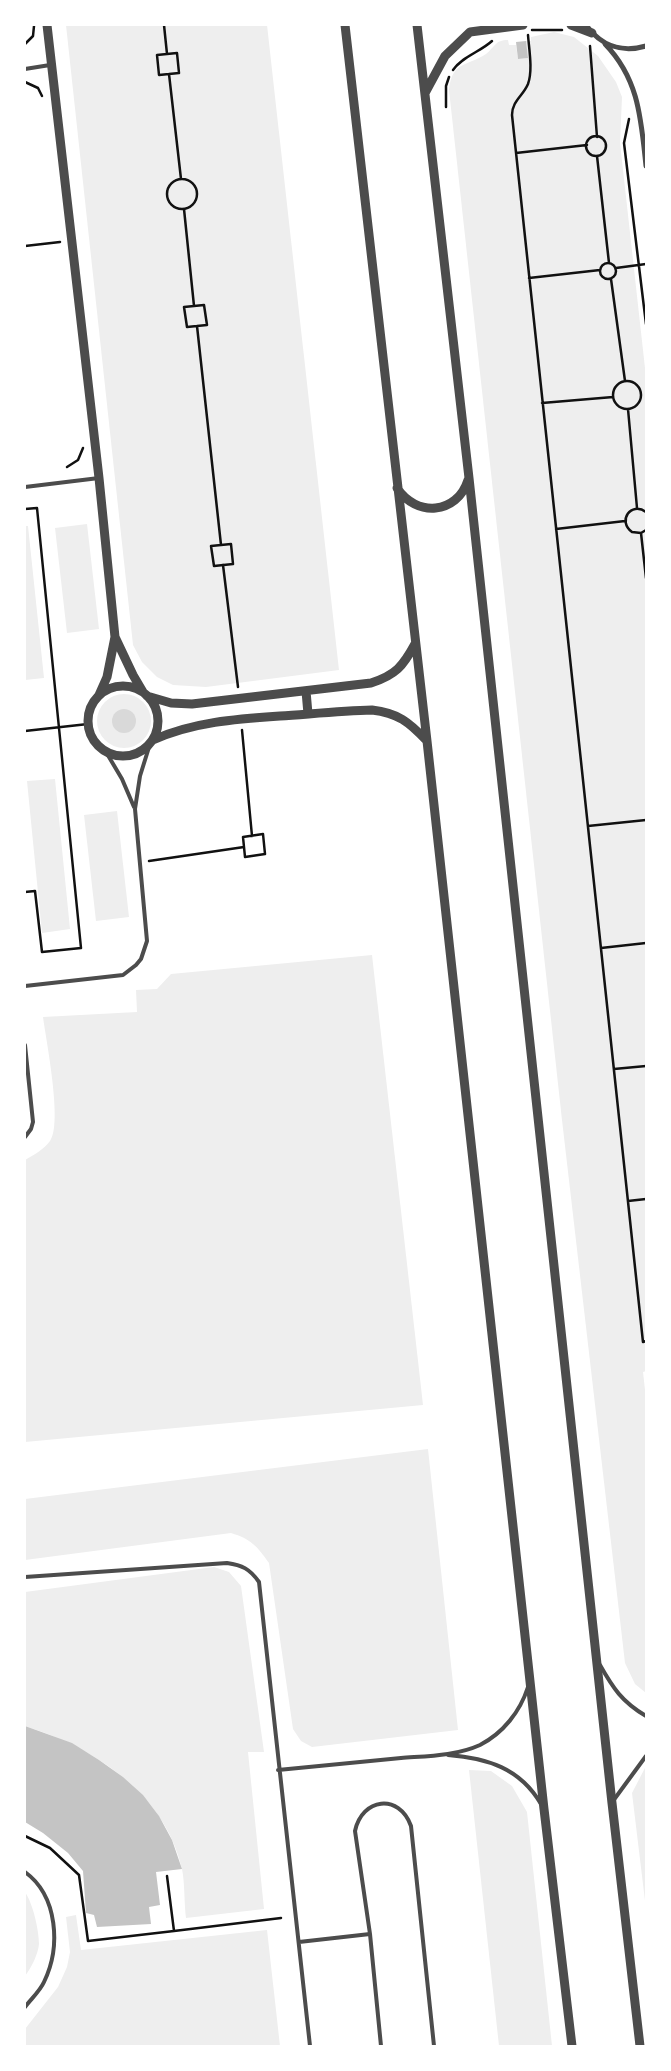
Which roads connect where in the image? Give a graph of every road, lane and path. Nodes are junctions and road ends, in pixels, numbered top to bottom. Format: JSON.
{"nodes":[{"id":1,"x":34,"y":25,"type":"edge"},
{"id":2,"x":47,"y":25,"type":"edge"},
{"id":3,"x":164,"y":25,"type":"edge"},
{"id":4,"x":345,"y":25,"type":"edge"},
{"id":5,"x":418,"y":25,"type":"edge"},
{"id":6,"x":523,"y":25,"type":"edge"},
{"id":7,"x":471,"y":28,"type":"edge"},
{"id":8,"x":569,"y":28,"type":"edge"},
{"id":9,"x":589,"y":29,"type":"edge"},
{"id":10,"x":496,"y":37,"type":"dead end"},
{"id":11,"x":586,"y":42,"type":"dead end"},
{"id":12,"x":25,"y":44,"type":"edge"},
{"id":13,"x":605,"y":44,"type":"junction"},
{"id":14,"x":590,"y":45,"type":"junction"},
{"id":15,"x":646,"y":46,"type":"edge"},
{"id":16,"x":596,"y":50,"type":"dead end"},
{"id":17,"x":167,"y":54,"type":"junction"},
{"id":18,"x":52,"y":65,"type":"junction"},
{"id":19,"x":25,"y":68,"type":"edge"},
{"id":20,"x":169,"y":74,"type":"junction"},
{"id":21,"x":425,"y":94,"type":"junction"},
{"id":22,"x":446,"y":107,"type":"dead end"},
{"id":23,"x":629,"y":112,"type":"dead end"},
{"id":24,"x":644,"y":131,"type":"edge"},
{"id":25,"x":597,"y":137,"type":"junction"},
{"id":26,"x":587,"y":146,"type":"junction"},
{"id":27,"x":516,"y":153,"type":"junction"},
{"id":28,"x":597,"y":156,"type":"junction"},
{"id":29,"x":646,"y":166,"type":"edge"},
{"id":30,"x":181,"y":179,"type":"junction"},
{"id":31,"x":184,"y":209,"type":"junction"},
{"id":32,"x":60,"y":242,"type":"dead end"},
{"id":33,"x":25,"y":246,"type":"edge"},
{"id":34,"x":609,"y":263,"type":"junction"},
{"id":35,"x":646,"y":264,"type":"edge"},
{"id":36,"x":638,"y":265,"type":"junction"},
{"id":37,"x":616,"y":268,"type":"junction"},
{"id":38,"x":600,"y":270,"type":"junction"},
{"id":39,"x":529,"y":278,"type":"junction"},
{"id":40,"x":611,"y":279,"type":"junction"},
{"id":41,"x":194,"y":306,"type":"junction"},
{"id":42,"x":646,"y":324,"type":"edge"},
{"id":43,"x":197,"y":326,"type":"junction"},
{"id":44,"x":625,"y":381,"type":"junction"},
{"id":45,"x":613,"y":397,"type":"junction"},
{"id":46,"x":542,"y":403,"type":"junction"},
{"id":47,"x":628,"y":410,"type":"junction"},
{"id":48,"x":99,"y":478,"type":"junction"},
{"id":49,"x":469,"y":478,"type":"junction"},
{"id":50,"x":25,"y":487,"type":"edge"},
{"id":51,"x":397,"y":488,"type":"junction"},
{"id":52,"x":637,"y":508,"type":"junction"},
{"id":53,"x":25,"y":509,"type":"edge"},
{"id":54,"x":646,"y":512,"type":"edge"},
{"id":55,"x":624,"y":521,"type":"junction"},
{"id":56,"x":556,"y":529,"type":"junction"},
{"id":57,"x":646,"y":530,"type":"edge"},
{"id":58,"x":641,"y":533,"type":"junction"},
{"id":59,"x":221,"y":545,"type":"junction"},
{"id":60,"x":646,"y":578,"type":"edge"},
{"id":61,"x":115,"y":637,"type":"junction"},
{"id":62,"x":415,"y":643,"type":"junction"},
{"id":63,"x":306,"y":691,"type":"junction"},
{"id":64,"x":146,"y":694,"type":"junction"},
{"id":65,"x":99,"y":695,"type":"junction"},
{"id":66,"x":308,"y":714,"type":"junction"},
{"id":67,"x":88,"y":724,"type":"junction"},
{"id":68,"x":59,"y":727,"type":"junction"},
{"id":69,"x":25,"y":731,"type":"edge"},
{"id":70,"x":427,"y":741,"type":"junction"},
{"id":71,"x":151,"y":742,"type":"junction"},
{"id":72,"x":106,"y":752,"type":"junction"},
{"id":73,"x":135,"y":809,"type":"junction"},
{"id":74,"x":646,"y":820,"type":"edge"},
{"id":75,"x":588,"y":826,"type":"junction"},
{"id":76,"x":244,"y":847,"type":"junction"},
{"id":77,"x":140,"y":862,"type":"junction"},
{"id":78,"x":25,"y":892,"type":"edge"},
{"id":79,"x":646,"y":943,"type":"edge"},
{"id":80,"x":601,"y":948,"type":"junction"},
{"id":81,"x":25,"y":986,"type":"edge"},
{"id":82,"x":25,"y":1044,"type":"edge"},
{"id":83,"x":646,"y":1066,"type":"edge"},
{"id":84,"x":614,"y":1068,"type":"junction"},
{"id":85,"x":25,"y":1137,"type":"edge"},
{"id":86,"x":646,"y":1199,"type":"edge"},
{"id":87,"x":628,"y":1201,"type":"junction"},
{"id":88,"x":646,"y":1342,"type":"edge"},
{"id":89,"x":25,"y":1577,"type":"edge"},
{"id":90,"x":598,"y":1661,"type":"junction"},
{"id":91,"x":530,"y":1678,"type":"junction"},
{"id":92,"x":646,"y":1716,"type":"edge"},
{"id":93,"x":443,"y":1754,"type":"junction"},
{"id":94,"x":646,"y":1756,"type":"edge"},
{"id":95,"x":278,"y":1770,"type":"junction"},
{"id":96,"x":612,"y":1803,"type":"junction"},
{"id":97,"x":544,"y":1809,"type":"junction"},
{"id":98,"x":25,"y":1836,"type":"edge"},
{"id":99,"x":25,"y":1872,"type":"edge"},
{"id":100,"x":167,"y":1876,"type":"dead end"},
{"id":101,"x":281,"y":1918,"type":"dead end"},
{"id":102,"x":174,"y":1931,"type":"junction"},
{"id":103,"x":370,"y":1934,"type":"junction"},
{"id":104,"x":299,"y":1942,"type":"junction"},
{"id":105,"x":25,"y":2007,"type":"edge"},
{"id":106,"x":310,"y":2046,"type":"edge"},
{"id":107,"x":381,"y":2046,"type":"edge"},
{"id":108,"x":434,"y":2046,"type":"edge"},
{"id":109,"x":572,"y":2046,"type":"edge"},
{"id":110,"x":640,"y":2046,"type":"edge"}],
"edges":[{"from":1,"to":12,"type":"path"},
{"from":2,"to":18,"type":"street"},
{"from":3,"to":17,"type":"path"},
{"from":4,"to":51,"type":"street"},
{"from":5,"to":21,"type":"street"},
{"from":6,"to":7,"type":"street"},
{"from":7,"to":21,"type":"street"},
{"from":8,"to":9,"type":"street"},
{"from":8,"to":27,"type":"path"},
{"from":9,"to":13,"type":"street"},
{"from":10,"to":22,"type":"path"},
{"from":11,"to":14,"type":"path"},
{"from":13,"to":15,"type":"street"},
{"from":13,"to":24,"type":"street"},
{"from":14,"to":16,"type":"path"},
{"from":14,"to":25,"type":"path"},
{"from":17,"to":20,"type":"path"},
{"from":17,"to":20,"type":"path"},
{"from":18,"to":19,"type":"lane"},
{"from":18,"to":48,"type":"street"},
{"from":20,"to":30,"type":"path"},
{"from":21,"to":49,"type":"street"},
{"from":23,"to":36,"type":"path"},
{"from":24,"to":29,"type":"street"},
{"from":25,"to":26,"type":"path"},
{"from":25,"to":28,"type":"path"},
{"from":26,"to":27,"type":"path"},
{"from":26,"to":28,"type":"path"},
{"from":27,"to":39,"type":"path"},
{"from":28,"to":34,"type":"path"},
{"from":30,"to":31,"type":"path"},
{"from":30,"to":31,"type":"path"},
{"from":31,"to":41,"type":"path"},
{"from":32,"to":33,"type":"path"},
{"from":34,"to":37,"type":"path"},
{"from":34,"to":38,"type":"path"},
{"from":35,"to":36,"type":"path"},
{"from":36,"to":37,"type":"path"},
{"from":36,"to":42,"type":"path"},
{"from":37,"to":40,"type":"path"},
{"from":38,"to":39,"type":"path"},
{"from":38,"to":40,"type":"path"},
{"from":39,"to":46,"type":"path"},
{"from":40,"to":44,"type":"path"},
{"from":41,"to":43,"type":"path"},
{"from":41,"to":43,"type":"path"},
{"from":43,"to":59,"type":"path"},
{"from":44,"to":45,"type":"path"},
{"from":44,"to":47,"type":"path"},
{"from":45,"to":46,"type":"path"},
{"from":45,"to":47,"type":"path"},
{"from":46,"to":56,"type":"path"},
{"from":47,"to":52,"type":"path"},
{"from":48,"to":50,"type":"lane"},
{"from":48,"to":61,"type":"street"},
{"from":49,"to":51,"type":"street"},
{"from":49,"to":90,"type":"street"},
{"from":51,"to":62,"type":"street"},
{"from":52,"to":54,"type":"path"},
{"from":52,"to":55,"type":"path"},
{"from":53,"to":68,"type":"path"},
{"from":55,"to":56,"type":"path"},
{"from":55,"to":58,"type":"path"},
{"from":56,"to":75,"type":"path"},
{"from":57,"to":58,"type":"path"},
{"from":58,"to":60,"type":"path"},
{"from":59,"to":59,"type":"path"},
{"from":61,"to":64,"type":"street"},
{"from":61,"to":65,"type":"street"},
{"from":62,"to":63,"type":"street"},
{"from":62,"to":70,"type":"street"},
{"from":63,"to":64,"type":"street"},
{"from":63,"to":66,"type":"street"},
{"from":64,"to":65,"type":"street"},
{"from":64,"to":71,"type":"street"},
{"from":65,"to":67,"type":"street"},
{"from":66,"to":70,"type":"street"},
{"from":66,"to":71,"type":"street"},
{"from":67,"to":68,"type":"path"},
{"from":67,"to":72,"type":"street"},
{"from":68,"to":69,"type":"path"},
{"from":68,"to":78,"type":"path"},
{"from":70,"to":91,"type":"street"},
{"from":71,"to":72,"type":"street"},
{"from":71,"to":73,"type":"lane"},
{"from":72,"to":73,"type":"lane"},
{"from":73,"to":77,"type":"lane"},
{"from":74,"to":75,"type":"path"},
{"from":75,"to":80,"type":"path"},
{"from":76,"to":76,"type":"path"},
{"from":76,"to":77,"type":"path"},
{"from":77,"to":81,"type":"lane"},
{"from":79,"to":80,"type":"path"},
{"from":80,"to":84,"type":"path"},
{"from":82,"to":85,"type":"lane"},
{"from":83,"to":84,"type":"path"},
{"from":84,"to":87,"type":"path"},
{"from":86,"to":87,"type":"path"},
{"from":87,"to":88,"type":"path"},
{"from":89,"to":95,"type":"lane"},
{"from":90,"to":92,"type":"lane"},
{"from":90,"to":96,"type":"street"},
{"from":91,"to":93,"type":"lane"},
{"from":91,"to":97,"type":"street"},
{"from":93,"to":95,"type":"lane"},
{"from":93,"to":97,"type":"lane"},
{"from":94,"to":96,"type":"lane"},
{"from":95,"to":104,"type":"lane"},
{"from":96,"to":110,"type":"street"},
{"from":97,"to":109,"type":"street"},
{"from":98,"to":102,"type":"path"},
{"from":99,"to":105,"type":"lane"},
{"from":100,"to":102,"type":"path"},
{"from":101,"to":102,"type":"path"},
{"from":103,"to":104,"type":"lane"},
{"from":103,"to":107,"type":"lane"},
{"from":103,"to":108,"type":"lane"},
{"from":104,"to":106,"type":"lane"}]}
